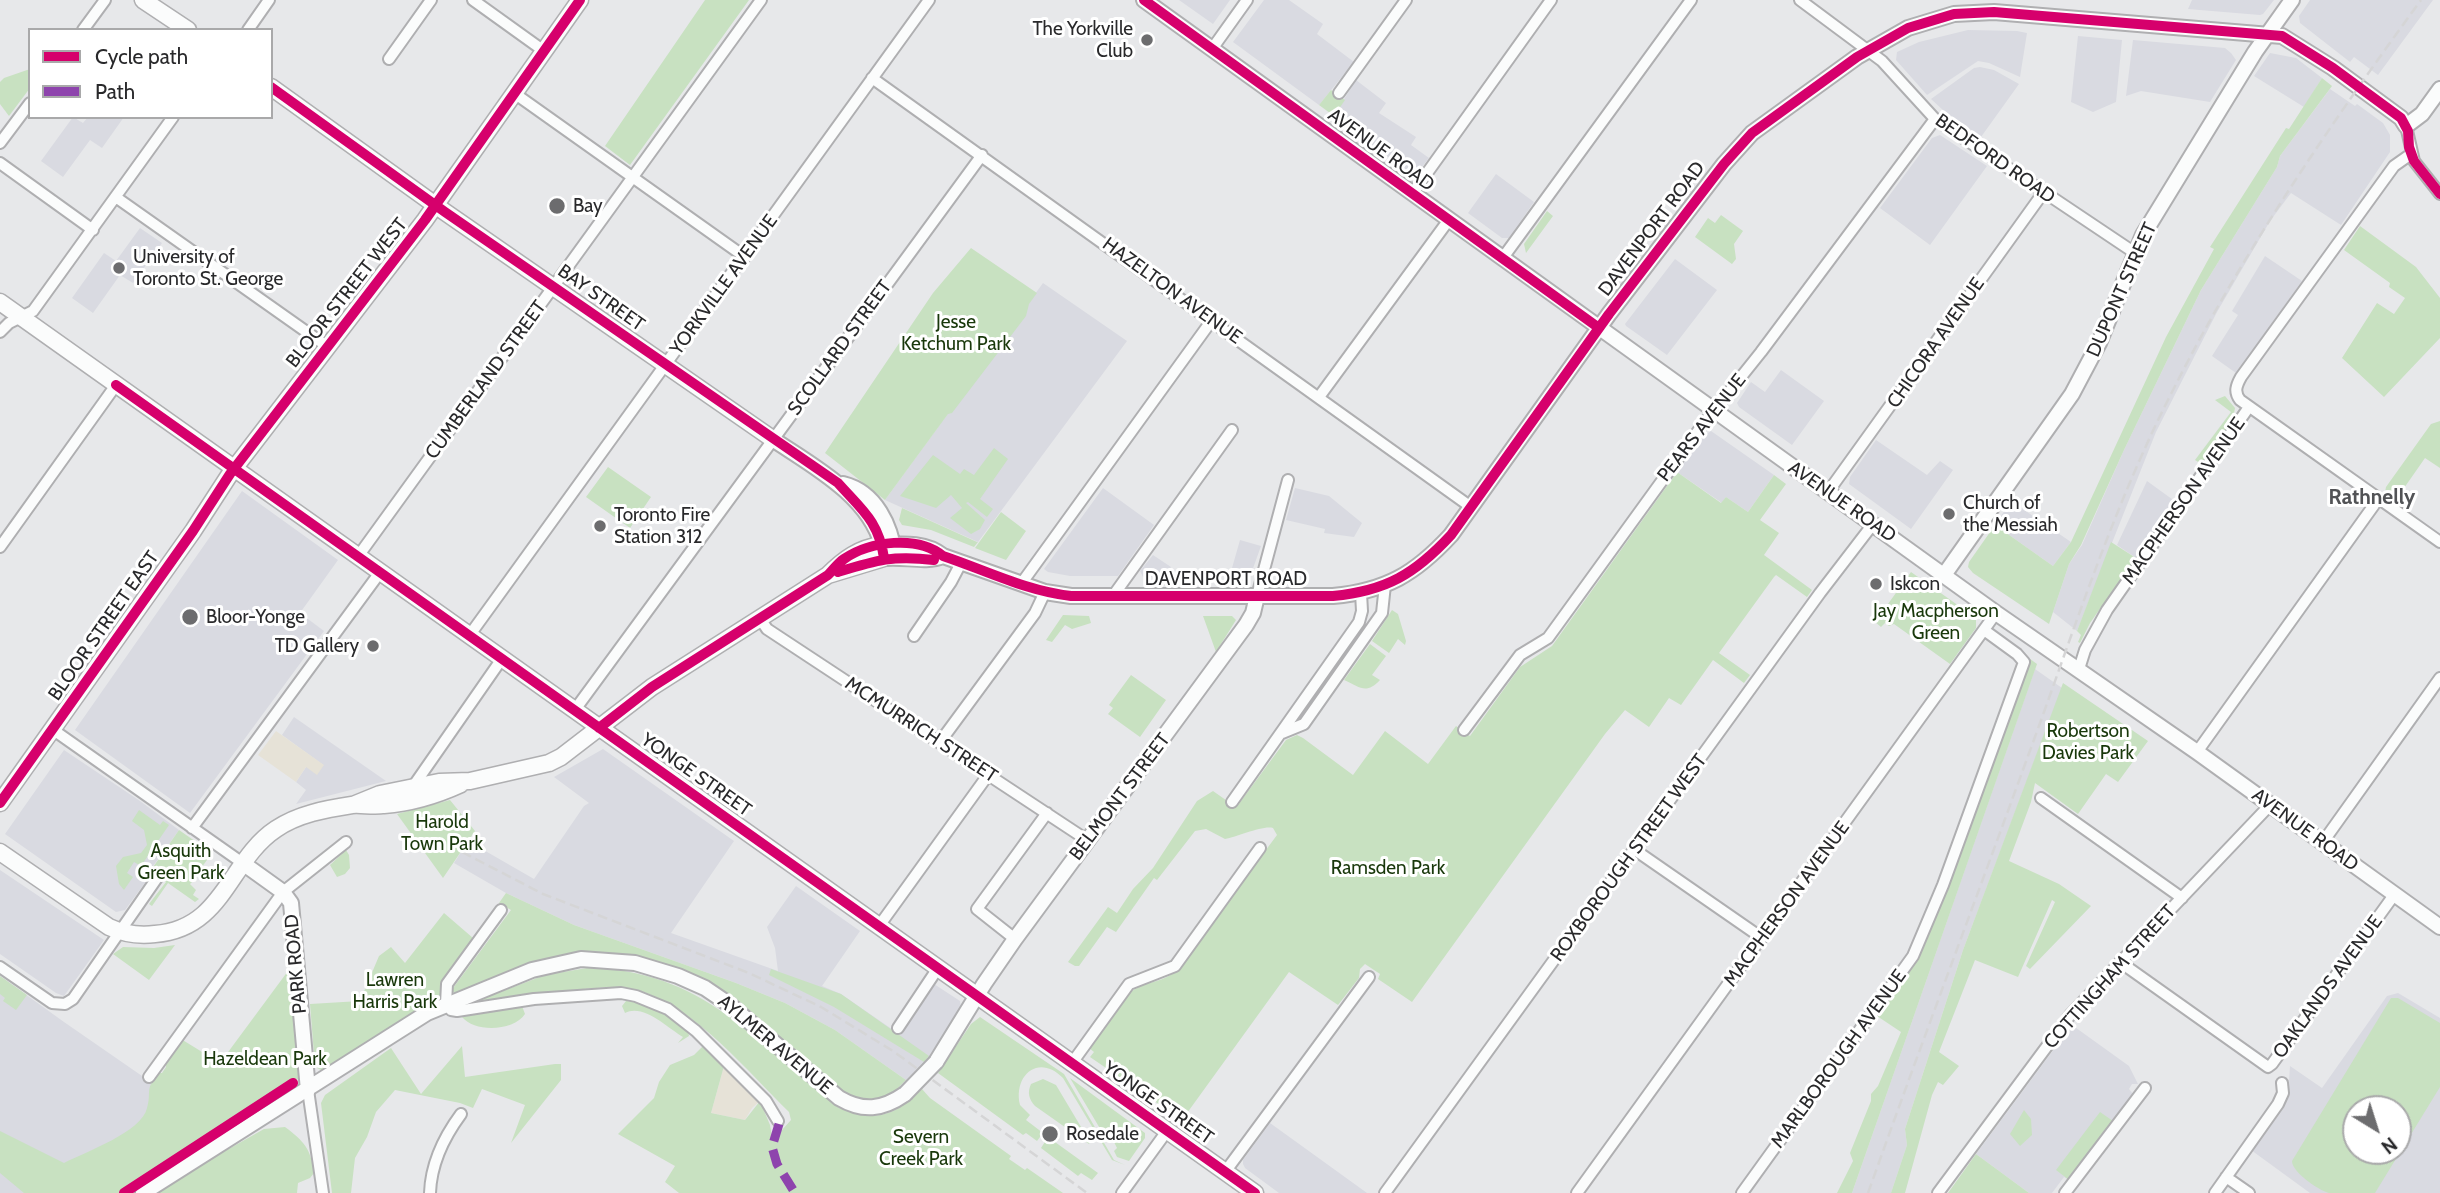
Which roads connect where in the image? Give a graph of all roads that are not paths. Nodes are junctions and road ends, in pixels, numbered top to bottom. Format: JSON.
{"nodes":[{"id":1,"x":105,"y":0,"type":"edge"},
{"id":2,"x":143,"y":0,"type":"edge"},
{"id":3,"x":269,"y":0,"type":"edge"},
{"id":4,"x":431,"y":0,"type":"edge"},
{"id":5,"x":473,"y":0,"type":"edge"},
{"id":6,"x":580,"y":0,"type":"edge"},
{"id":7,"x":761,"y":0,"type":"edge"},
{"id":8,"x":929,"y":0,"type":"edge"},
{"id":9,"x":1143,"y":0,"type":"edge"},
{"id":10,"x":1247,"y":0,"type":"edge"},
{"id":11,"x":1406,"y":0,"type":"edge"},
{"id":12,"x":1550,"y":0,"type":"edge"},
{"id":13,"x":1691,"y":0,"type":"edge"},
{"id":14,"x":1800,"y":0,"type":"edge"},
{"id":15,"x":2292,"y":0,"type":"edge"},
{"id":16,"x":84,"y":28,"type":"edge"},
{"id":17,"x":185,"y":28,"type":"edge"},
{"id":18,"x":249,"y":28,"type":"edge"},
{"id":19,"x":2266,"y":34,"type":"junction"},
{"id":20,"x":1212,"y":48,"type":"junction"},
{"id":21,"x":1868,"y":50,"type":"junction"},
{"id":22,"x":544,"y":51,"type":"junction"},
{"id":23,"x":389,"y":59,"type":"dead end"},
{"id":24,"x":872,"y":78,"type":"junction"},
{"id":25,"x":273,"y":88,"type":"edge"},
{"id":26,"x":2440,"y":89,"type":"edge"},
{"id":27,"x":514,"y":93,"type":"junction"},
{"id":28,"x":1339,"y":93,"type":"dead end"},
{"id":29,"x":28,"y":106,"type":"edge"},
{"id":30,"x":172,"y":119,"type":"edge"},
{"id":31,"x":1935,"y":119,"type":"junction"},
{"id":32,"x":2406,"y":126,"type":"junction"},
{"id":33,"x":0,"y":144,"type":"edge"},
{"id":34,"x":2411,"y":154,"type":"junction"},
{"id":35,"x":982,"y":155,"type":"junction"},
{"id":36,"x":0,"y":163,"type":"edge"},
{"id":37,"x":632,"y":177,"type":"junction"},
{"id":38,"x":2436,"y":183,"type":"edge"},
{"id":39,"x":2043,"y":193,"type":"junction"},
{"id":40,"x":1412,"y":194,"type":"junction"},
{"id":41,"x":2440,"y":194,"type":"edge"},
{"id":42,"x":117,"y":198,"type":"junction"},
{"id":43,"x":436,"y":205,"type":"junction"},
{"id":44,"x":1448,"y":221,"type":"junction"},
{"id":45,"x":93,"y":230,"type":"junction"},
{"id":46,"x":2135,"y":253,"type":"junction"},
{"id":47,"x":745,"y":257,"type":"junction"},
{"id":48,"x":1503,"y":259,"type":"junction"},
{"id":49,"x":554,"y":286,"type":"junction"},
{"id":50,"x":0,"y":302,"type":"edge"},
{"id":51,"x":21,"y":317,"type":"junction"},
{"id":52,"x":1212,"y":320,"type":"junction"},
{"id":53,"x":1599,"y":328,"type":"junction"},
{"id":54,"x":0,"y":332,"type":"edge"},
{"id":55,"x":328,"y":347,"type":"junction"},
{"id":56,"x":666,"y":365,"type":"junction"},
{"id":57,"x":117,"y":385,"type":"junction"},
{"id":58,"x":1319,"y":397,"type":"junction"},
{"id":59,"x":2249,"y":407,"type":"junction"},
{"id":60,"x":1714,"y":411,"type":"junction"},
{"id":61,"x":1233,"y":430,"type":"dead end"},
{"id":62,"x":774,"y":440,"type":"junction"},
{"id":63,"x":235,"y":468,"type":"junction"},
{"id":64,"x":1288,"y":480,"type":"dead end"},
{"id":65,"x":1828,"y":492,"type":"junction"},
{"id":66,"x":2377,"y":496,"type":"junction"},
{"id":67,"x":1471,"y":507,"type":"junction"},
{"id":68,"x":1873,"y":524,"type":"junction"},
{"id":69,"x":2440,"y":542,"type":"edge"},
{"id":70,"x":0,"y":547,"type":"edge"},
{"id":71,"x":888,"y":551,"type":"junction"},
{"id":72,"x":359,"y":555,"type":"junction"},
{"id":73,"x":961,"y":563,"type":"junction"},
{"id":74,"x":381,"y":572,"type":"junction"},
{"id":75,"x":1944,"y":575,"type":"junction"},
{"id":76,"x":1021,"y":584,"type":"junction"},
{"id":77,"x":1384,"y":585,"type":"junction"},
{"id":78,"x":1045,"y":592,"type":"junction"},
{"id":79,"x":1361,"y":593,"type":"junction"},
{"id":80,"x":1113,"y":596,"type":"junction"},
{"id":81,"x":1257,"y":596,"type":"junction"},
{"id":82,"x":1996,"y":613,"type":"junction"},
{"id":83,"x":758,"y":617,"type":"junction"},
{"id":84,"x":1984,"y":630,"type":"junction"},
{"id":85,"x":469,"y":636,"type":"junction"},
{"id":86,"x":914,"y":636,"type":"dead end"},
{"id":87,"x":501,"y":660,"type":"junction"},
{"id":88,"x":2079,"y":669,"type":"junction"},
{"id":89,"x":2440,"y":678,"type":"edge"},
{"id":90,"x":574,"y":711,"type":"junction"},
{"id":91,"x":599,"y":728,"type":"junction"},
{"id":92,"x":52,"y":729,"type":"junction"},
{"id":93,"x":1464,"y":730,"type":"dead end"},
{"id":94,"x":1283,"y":733,"type":"junction"},
{"id":95,"x":940,"y":742,"type":"junction"},
{"id":96,"x":2197,"y":752,"type":"junction"},
{"id":97,"x":988,"y":775,"type":"junction"},
{"id":98,"x":470,"y":780,"type":"junction"},
{"id":99,"x":412,"y":788,"type":"junction"},
{"id":100,"x":2040,"y":798,"type":"dead end"},
{"id":101,"x":1232,"y":802,"type":"dead end"},
{"id":102,"x":0,"y":803,"type":"edge"},
{"id":103,"x":353,"y":805,"type":"junction"},
{"id":104,"x":2270,"y":805,"type":"junction"},
{"id":105,"x":1047,"y":813,"type":"junction"},
{"id":106,"x":192,"y":828,"type":"junction"},
{"id":107,"x":1087,"y":840,"type":"junction"},
{"id":108,"x":346,"y":842,"type":"dead end"},
{"id":109,"x":2323,"y":842,"type":"junction"},
{"id":110,"x":1260,"y":848,"type":"dead end"},
{"id":111,"x":1635,"y":850,"type":"junction"},
{"id":112,"x":0,"y":852,"type":"edge"},
{"id":113,"x":244,"y":864,"type":"junction"},
{"id":114,"x":157,"y":877,"type":"dead end"},
{"id":115,"x":283,"y":892,"type":"junction"},
{"id":116,"x":2394,"y":895,"type":"junction"},
{"id":117,"x":2182,"y":898,"type":"junction"},
{"id":118,"x":501,"y":910,"type":"dead end"},
{"id":119,"x":2439,"y":925,"type":"edge"},
{"id":120,"x":879,"y":926,"type":"junction"},
{"id":121,"x":119,"y":932,"type":"junction"},
{"id":122,"x":1015,"y":939,"type":"junction"},
{"id":123,"x":1762,"y":939,"type":"junction"},
{"id":124,"x":2120,"y":962,"type":"junction"},
{"id":125,"x":0,"y":967,"type":"edge"},
{"id":126,"x":939,"y":968,"type":"junction"},
{"id":127,"x":1369,"y":977,"type":"dead end"},
{"id":128,"x":977,"y":996,"type":"junction"},
{"id":129,"x":446,"y":1004,"type":"junction"},
{"id":130,"x":898,"y":1028,"type":"dead end"},
{"id":131,"x":1072,"y":1063,"type":"junction"},
{"id":132,"x":149,"y":1077,"type":"dead end"},
{"id":133,"x":2282,"y":1083,"type":"dead end"},
{"id":134,"x":2145,"y":1088,"type":"dead end"},
{"id":135,"x":308,"y":1090,"type":"junction"},
{"id":136,"x":461,"y":1114,"type":"dead end"},
{"id":137,"x":778,"y":1121,"type":"dead end"},
{"id":138,"x":1167,"y":1131,"type":"junction"},
{"id":139,"x":1225,"y":1172,"type":"junction"},
{"id":140,"x":2226,"y":1177,"type":"junction"},
{"id":141,"x":143,"y":1193,"type":"edge"},
{"id":142,"x":323,"y":1193,"type":"edge"},
{"id":143,"x":430,"y":1193,"type":"edge"},
{"id":144,"x":1122,"y":1193,"type":"edge"},
{"id":145,"x":1255,"y":1193,"type":"edge"},
{"id":146,"x":1385,"y":1193,"type":"edge"},
{"id":147,"x":1577,"y":1193,"type":"edge"},
{"id":148,"x":1742,"y":1193,"type":"edge"},
{"id":149,"x":1938,"y":1193,"type":"edge"},
{"id":150,"x":2065,"y":1193,"type":"edge"},
{"id":151,"x":2214,"y":1193,"type":"edge"},
{"id":152,"x":2249,"y":1193,"type":"edge"}],
"edges":[{"from":1,"to":16,"type":"street"},
{"from":2,"to":17,"type":"main road"},
{"from":3,"to":18,"type":"street"},
{"from":4,"to":23,"type":"street"},
{"from":5,"to":22,"type":"street"},
{"from":6,"to":22,"type":"main road","name":"BLOOR STREET WEST"},
{"from":7,"to":37,"type":"street","name":"CUMBERLAND STREET"},
{"from":8,"to":24,"type":"street","name":"YORKVILLE AVENUE"},
{"from":9,"to":20,"type":"main road","name":"AVENUE ROAD"},
{"from":10,"to":20,"type":"street"},
{"from":11,"to":28,"type":"street"},
{"from":12,"to":40,"type":"street"},
{"from":13,"to":48,"type":"street"},
{"from":14,"to":21,"type":"street","name":"BEDFORD ROAD"},
{"from":15,"to":19,"type":"main road","name":"DUPONT STREET"},
{"from":19,"to":21,"type":"main road","name":"DAVENPORT ROAD"},
{"from":19,"to":32,"type":"main road","name":"DAVENPORT ROAD"},
{"from":19,"to":46,"type":"main road","name":"DUPONT STREET"},
{"from":20,"to":40,"type":"main road","name":"AVENUE ROAD"},
{"from":21,"to":31,"type":"street","name":"BEDFORD ROAD"},
{"from":21,"to":53,"type":"main road","name":"DAVENPORT ROAD"},
{"from":22,"to":27,"type":"main road","name":"BLOOR STREET WEST"},
{"from":24,"to":35,"type":"street","name":"HAZELTON AVENUE"},
{"from":24,"to":47,"type":"street","name":"YORKVILLE AVENUE"},
{"from":25,"to":43,"type":"main road","name":"BAY STREET"},
{"from":26,"to":32,"type":"main road"},
{"from":27,"to":37,"type":"street"},
{"from":27,"to":43,"type":"main road","name":"BLOOR STREET WEST"},
{"from":29,"to":33,"type":"street"},
{"from":30,"to":42,"type":"street"},
{"from":31,"to":39,"type":"street","name":"BEDFORD ROAD"},
{"from":31,"to":60,"type":"street","name":"PEARS AVENUE"},
{"from":32,"to":34,"type":"street"},
{"from":34,"to":38,"type":"street"},
{"from":34,"to":59,"type":"street","name":"MACPHERSON AVENUE"},
{"from":35,"to":52,"type":"street","name":"HAZELTON AVENUE"},
{"from":35,"to":62,"type":"street","name":"SCOLLARD STREET"},
{"from":36,"to":45,"type":"street"},
{"from":37,"to":47,"type":"street"},
{"from":37,"to":49,"type":"street","name":"CUMBERLAND STREET"},
{"from":38,"to":41,"type":"street"},
{"from":39,"to":46,"type":"street","name":"BEDFORD ROAD"},
{"from":39,"to":65,"type":"street","name":"CHICORA AVENUE"},
{"from":40,"to":44,"type":"main road","name":"AVENUE ROAD"},
{"from":42,"to":45,"type":"street"},
{"from":42,"to":55,"type":"street"},
{"from":43,"to":49,"type":"main road","name":"BAY STREET"},
{"from":43,"to":55,"type":"main road","name":"BLOOR STREET WEST"},
{"from":44,"to":48,"type":"main road","name":"AVENUE ROAD"},
{"from":44,"to":58,"type":"street"},
{"from":45,"to":51,"type":"street"},
{"from":46,"to":75,"type":"main road","name":"DUPONT STREET"},
{"from":47,"to":56,"type":"street","name":"YORKVILLE AVENUE"},
{"from":48,"to":53,"type":"main road","name":"AVENUE ROAD"},
{"from":49,"to":56,"type":"main road","name":"BAY STREET"},
{"from":49,"to":72,"type":"street","name":"CUMBERLAND STREET"},
{"from":50,"to":51,"type":"main road","name":"YONGE STREET"},
{"from":51,"to":54,"type":"street"},
{"from":51,"to":57,"type":"main road","name":"YONGE STREET"},
{"from":52,"to":58,"type":"street","name":"HAZELTON AVENUE"},
{"from":52,"to":76,"type":"street"},
{"from":53,"to":60,"type":"main road","name":"AVENUE ROAD"},
{"from":53,"to":67,"type":"main road","name":"DAVENPORT ROAD"},
{"from":55,"to":63,"type":"main road","name":"BLOOR STREET WEST"},
{"from":56,"to":62,"type":"main road","name":"BAY STREET"},
{"from":56,"to":85,"type":"street","name":"YORKVILLE AVENUE"},
{"from":57,"to":63,"type":"main road","name":"YONGE STREET"},
{"from":57,"to":70,"type":"street"},
{"from":58,"to":67,"type":"street","name":"HAZELTON AVENUE"},
{"from":59,"to":66,"type":"street"},
{"from":59,"to":88,"type":"street","name":"MACPHERSON AVENUE"},
{"from":60,"to":65,"type":"main road","name":"AVENUE ROAD"},
{"from":60,"to":93,"type":"street","name":"PEARS AVENUE"},
{"from":61,"to":80,"type":"street"},
{"from":62,"to":71,"type":"main road","name":"BAY STREET"},
{"from":62,"to":90,"type":"street","name":"SCOLLARD STREET"},
{"from":63,"to":72,"type":"main road","name":"YONGE STREET"},
{"from":63,"to":92,"type":"main road","name":"BLOOR STREET EAST"},
{"from":64,"to":81,"type":"street"},
{"from":65,"to":68,"type":"main road","name":"AVENUE ROAD"},
{"from":66,"to":69,"type":"street"},
{"from":66,"to":96,"type":"street"},
{"from":67,"to":77,"type":"main road","name":"DAVENPORT ROAD"},
{"from":68,"to":75,"type":"main road","name":"AVENUE ROAD"},
{"from":68,"to":111,"type":"street","name":"ROXBOROUGH STREET WEST"},
{"from":71,"to":73,"type":"main road","name":"DAVENPORT ROAD"},
{"from":71,"to":83,"type":"main road","name":"DAVENPORT ROAD"},
{"from":72,"to":74,"type":"main road","name":"YONGE STREET"},
{"from":73,"to":76,"type":"main road","name":"DAVENPORT ROAD"},
{"from":73,"to":86,"type":"street"},
{"from":74,"to":85,"type":"main road","name":"YONGE STREET"},
{"from":74,"to":106,"type":"street"},
{"from":75,"to":82,"type":"main road","name":"AVENUE ROAD"},
{"from":76,"to":78,"type":"main road","name":"DAVENPORT ROAD"},
{"from":77,"to":79,"type":"main road","name":"DAVENPORT ROAD"},
{"from":77,"to":94,"type":"street"},
{"from":78,"to":80,"type":"main road","name":"DAVENPORT ROAD"},
{"from":78,"to":95,"type":"street"},
{"from":79,"to":81,"type":"main road","name":"DAVENPORT ROAD"},
{"from":79,"to":94,"type":"street"},
{"from":80,"to":81,"type":"main road","name":"DAVENPORT ROAD"},
{"from":81,"to":107,"type":"main road","name":"BELMONT STREET"},
{"from":82,"to":84,"type":"street","name":"MACPHERSON AVENUE"},
{"from":82,"to":88,"type":"main road","name":"AVENUE ROAD"},
{"from":83,"to":91,"type":"main road","name":"DAVENPORT ROAD"},
{"from":83,"to":95,"type":"street","name":"MCMURRICH STREET"},
{"from":84,"to":123,"type":"street","name":"MACPHERSON AVENUE"},
{"from":84,"to":148,"type":"street","name":"MARLBOROUGH AVENUE"},
{"from":85,"to":87,"type":"main road","name":"YONGE STREET"},
{"from":87,"to":90,"type":"main road","name":"YONGE STREET"},
{"from":87,"to":99,"type":"street"},
{"from":88,"to":96,"type":"main road","name":"AVENUE ROAD"},
{"from":89,"to":109,"type":"street"},
{"from":90,"to":91,"type":"main road","name":"YONGE STREET"},
{"from":91,"to":98,"type":"main road","name":"DAVENPORT ROAD"},
{"from":91,"to":120,"type":"main road","name":"YONGE STREET"},
{"from":92,"to":102,"type":"main road","name":"BLOOR STREET EAST"},
{"from":92,"to":106,"type":"street","name":"PARK ROAD"},
{"from":94,"to":101,"type":"street"},
{"from":95,"to":97,"type":"street","name":"MCMURRICH STREET"},
{"from":96,"to":104,"type":"main road","name":"AVENUE ROAD"},
{"from":97,"to":105,"type":"street","name":"MCMURRICH STREET"},
{"from":97,"to":120,"type":"street"},
{"from":98,"to":99,"type":"main road"},
{"from":98,"to":103,"type":"main road"},
{"from":99,"to":103,"type":"main road"},
{"from":100,"to":117,"type":"street"},
{"from":103,"to":113,"type":"main road"},
{"from":104,"to":109,"type":"main road","name":"AVENUE ROAD"},
{"from":104,"to":117,"type":"street","name":"COTTINGHAM STREET"},
{"from":105,"to":107,"type":"street","name":"MCMURRICH STREET"},
{"from":105,"to":122,"type":"street"},
{"from":106,"to":113,"type":"street","name":"PARK ROAD"},
{"from":107,"to":122,"type":"main road","name":"BELMONT STREET"},
{"from":108,"to":115,"type":"street"},
{"from":109,"to":116,"type":"main road","name":"AVENUE ROAD"},
{"from":110,"to":131,"type":"street"},
{"from":111,"to":123,"type":"street"},
{"from":111,"to":146,"type":"street","name":"ROXBOROUGH STREET WEST"},
{"from":112,"to":121,"type":"main road"},
{"from":113,"to":115,"type":"main road","name":"PARK ROAD"},
{"from":113,"to":121,"type":"main road"},
{"from":114,"to":121,"type":"street"},
{"from":115,"to":132,"type":"street"},
{"from":115,"to":135,"type":"main road","name":"PARK ROAD"},
{"from":116,"to":119,"type":"main road","name":"AVENUE ROAD"},
{"from":116,"to":124,"type":"street","name":"OAKLANDS AVENUE"},
{"from":117,"to":124,"type":"street","name":"COTTINGHAM STREET"},
{"from":118,"to":129,"type":"street"},
{"from":120,"to":126,"type":"main road","name":"YONGE STREET"},
{"from":121,"to":125,"type":"street"},
{"from":122,"to":128,"type":"main road","name":"BELMONT STREET"},
{"from":123,"to":147,"type":"street","name":"MACPHERSON AVENUE"},
{"from":124,"to":149,"type":"street","name":"COTTINGHAM STREET"},
{"from":126,"to":128,"type":"main road","name":"YONGE STREET"},
{"from":126,"to":130,"type":"street"},
{"from":127,"to":139,"type":"street"},
{"from":128,"to":129,"type":"main road","name":"AYLMER AVENUE","bridge":true},
{"from":128,"to":131,"type":"main road","name":"YONGE STREET"},
{"from":129,"to":135,"type":"main road","name":"AYLMER AVENUE"},
{"from":129,"to":137,"type":"street"},
{"from":131,"to":138,"type":"main road","name":"YONGE STREET"},
{"from":133,"to":140,"type":"street"},
{"from":134,"to":150,"type":"street"},
{"from":135,"to":141,"type":"main road","name":"AYLMER AVENUE"},
{"from":135,"to":142,"type":"street","name":"PARK ROAD"},
{"from":136,"to":143,"type":"street"},
{"from":138,"to":139,"type":"main road","name":"YONGE STREET"},
{"from":138,"to":144,"type":"street"},
{"from":139,"to":145,"type":"main road","name":"YONGE STREET"},
{"from":140,"to":151,"type":"street"},
{"from":140,"to":152,"type":"street"}]}
